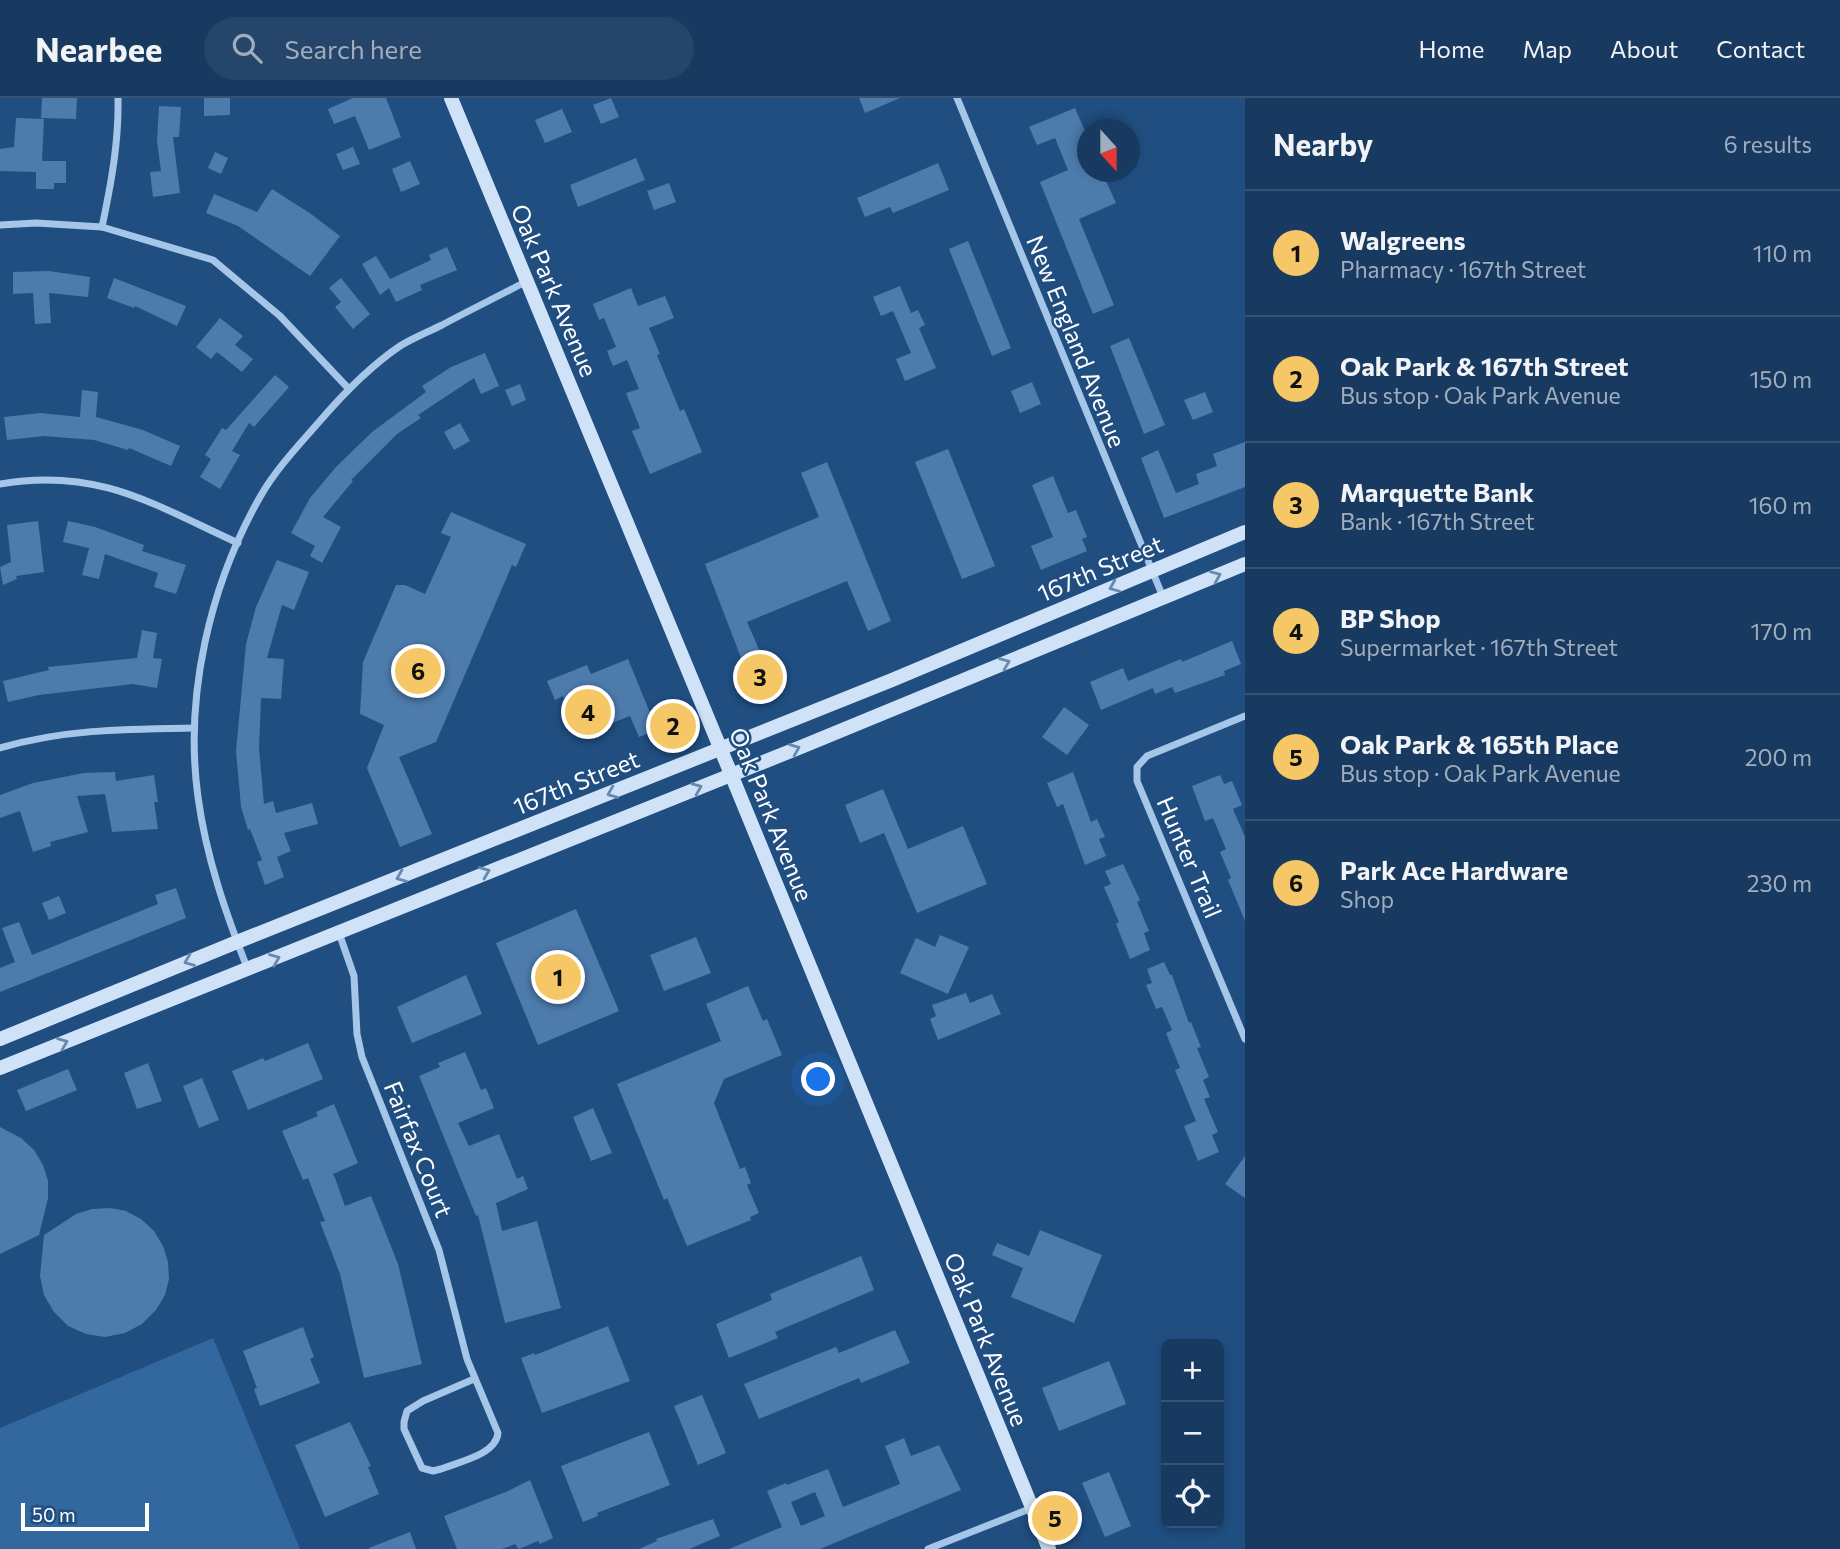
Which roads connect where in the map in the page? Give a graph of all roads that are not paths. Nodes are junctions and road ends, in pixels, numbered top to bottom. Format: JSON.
{"nodes":[{"id":1,"x":118,"y":98,"type":"edge"},
{"id":2,"x":451,"y":98,"type":"edge"},
{"id":3,"x":957,"y":98,"type":"edge"},
{"id":4,"x":0,"y":225,"type":"edge"},
{"id":5,"x":102,"y":227,"type":"junction"},
{"id":6,"x":527,"y":281,"type":"junction"},
{"id":7,"x":348,"y":388,"type":"junction"},
{"id":8,"x":0,"y":484,"type":"edge"},
{"id":9,"x":1245,"y":532,"type":"edge"},
{"id":10,"x":237,"y":543,"type":"junction"},
{"id":11,"x":1245,"y":564,"type":"edge"},
{"id":12,"x":1151,"y":572,"type":"junction"},
{"id":13,"x":1163,"y":598,"type":"junction"},
{"id":14,"x":1245,"y":716,"type":"edge"},
{"id":15,"x":194,"y":728,"type":"junction"},
{"id":16,"x":0,"y":748,"type":"edge"},
{"id":17,"x":721,"y":749,"type":"junction"},
{"id":18,"x":732,"y":774,"type":"junction"},
{"id":19,"x":339,"y":933,"type":"junction"},
{"id":20,"x":237,"y":942,"type":"junction"},
{"id":21,"x":248,"y":970,"type":"junction"},
{"id":22,"x":1245,"y":1039,"type":"edge"},
{"id":23,"x":0,"y":1040,"type":"edge"},
{"id":24,"x":0,"y":1068,"type":"edge"},
{"id":25,"x":474,"y":1378,"type":"junction"},
{"id":26,"x":1032,"y":1508,"type":"junction"},
{"id":27,"x":928,"y":1549,"type":"edge"},
{"id":28,"x":1049,"y":1549,"type":"edge"}],
"edges":[{"from":1,"to":5,"type":"street"},
{"from":2,"to":6,"type":"main road","name":"Oak Park Avenue"},
{"from":3,"to":12,"type":"street","name":"New England Avenue"},
{"from":4,"to":5,"type":"street"},
{"from":5,"to":7,"type":"street"},
{"from":6,"to":7,"type":"street"},
{"from":6,"to":17,"type":"main road","name":"Oak Park Avenue"},
{"from":7,"to":10,"type":"street"},
{"from":8,"to":10,"type":"street"},
{"from":9,"to":12,"type":"main road","name":"167th Street"},
{"from":10,"to":15,"type":"street"},
{"from":13,"to":11,"type":"main road","name":"167th Street","one_way":true},
{"from":12,"to":13,"type":"street","name":"New England Avenue"},
{"from":12,"to":17,"type":"main road","name":"167th Street","one_way":true},
{"from":18,"to":13,"type":"main road","name":"167th Street","one_way":true},
{"from":14,"to":22,"type":"street","name":"Hunter Trail"},
{"from":15,"to":16,"type":"street"},
{"from":15,"to":20,"type":"street"},
{"from":17,"to":18,"type":"main road","name":"Oak Park Avenue"},
{"from":17,"to":20,"type":"main road","name":"167th Street","one_way":true},
{"from":19,"to":18,"type":"main road","name":"167th Street","one_way":true},
{"from":18,"to":26,"type":"main road","name":"Oak Park Avenue"},
{"from":21,"to":19,"type":"main road","name":"167th Street","one_way":true},
{"from":19,"to":25,"type":"street","name":"Fairfax Court"},
{"from":20,"to":21,"type":"street"},
{"from":20,"to":23,"type":"main road","name":"167th Street","one_way":true},
{"from":24,"to":21,"type":"main road","name":"167th Street","one_way":true},
{"from":25,"to":25,"type":"street","name":"Fairfax Court"},
{"from":26,"to":27,"type":"street"},
{"from":26,"to":28,"type":"main road","name":"Oak Park Avenue"}]}
